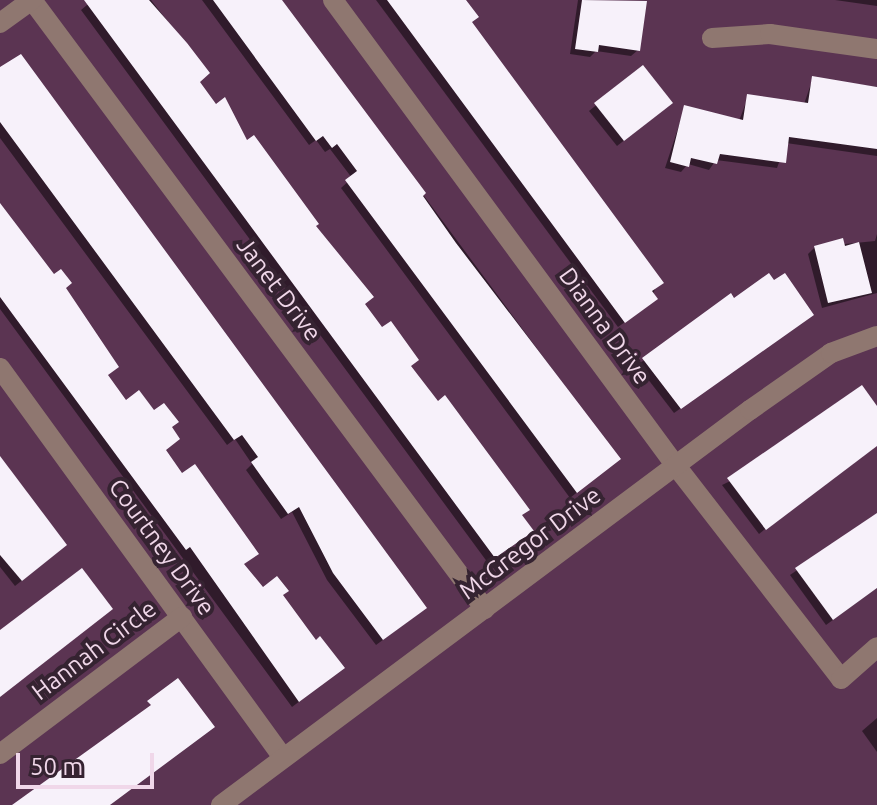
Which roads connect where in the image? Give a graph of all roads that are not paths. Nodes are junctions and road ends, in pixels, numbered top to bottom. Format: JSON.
{"nodes":[{"id":1,"x":32,"y":0,"type":"edge"},
{"id":2,"x":333,"y":0,"type":"edge"},
{"id":3,"x":0,"y":23,"type":"edge"},
{"id":4,"x":712,"y":38,"type":"dead end"},
{"id":5,"x":877,"y":49,"type":"edge"},
{"id":6,"x":877,"y":336,"type":"edge"},
{"id":7,"x":0,"y":368,"type":"edge"},
{"id":8,"x":676,"y":466,"type":"junction"},
{"id":9,"x":485,"y":609,"type":"junction"},
{"id":10,"x":182,"y":617,"type":"junction"},
{"id":11,"x":877,"y":647,"type":"edge"},
{"id":12,"x":0,"y":754,"type":"edge"},
{"id":13,"x":282,"y":756,"type":"junction"},
{"id":14,"x":221,"y":805,"type":"edge"}],
"edges":[{"from":1,"to":3,"type":"street"},
{"from":1,"to":9,"type":"street","name":"Janet Drive"},
{"from":2,"to":8,"type":"street","name":"Dianna Drive"},
{"from":4,"to":5,"type":"street"},
{"from":6,"to":8,"type":"street","name":"McGregor Drive"},
{"from":7,"to":10,"type":"street","name":"Courtney Drive"},
{"from":8,"to":9,"type":"street","name":"McGregor Drive"},
{"from":8,"to":11,"type":"street","name":"Dianna Drive"},
{"from":9,"to":13,"type":"street","name":"McGregor Drive"},
{"from":10,"to":12,"type":"street","name":"Hannah Circle"},
{"from":10,"to":13,"type":"street","name":"Courtney Drive"},
{"from":13,"to":14,"type":"street","name":"McGregor Drive"}]}
